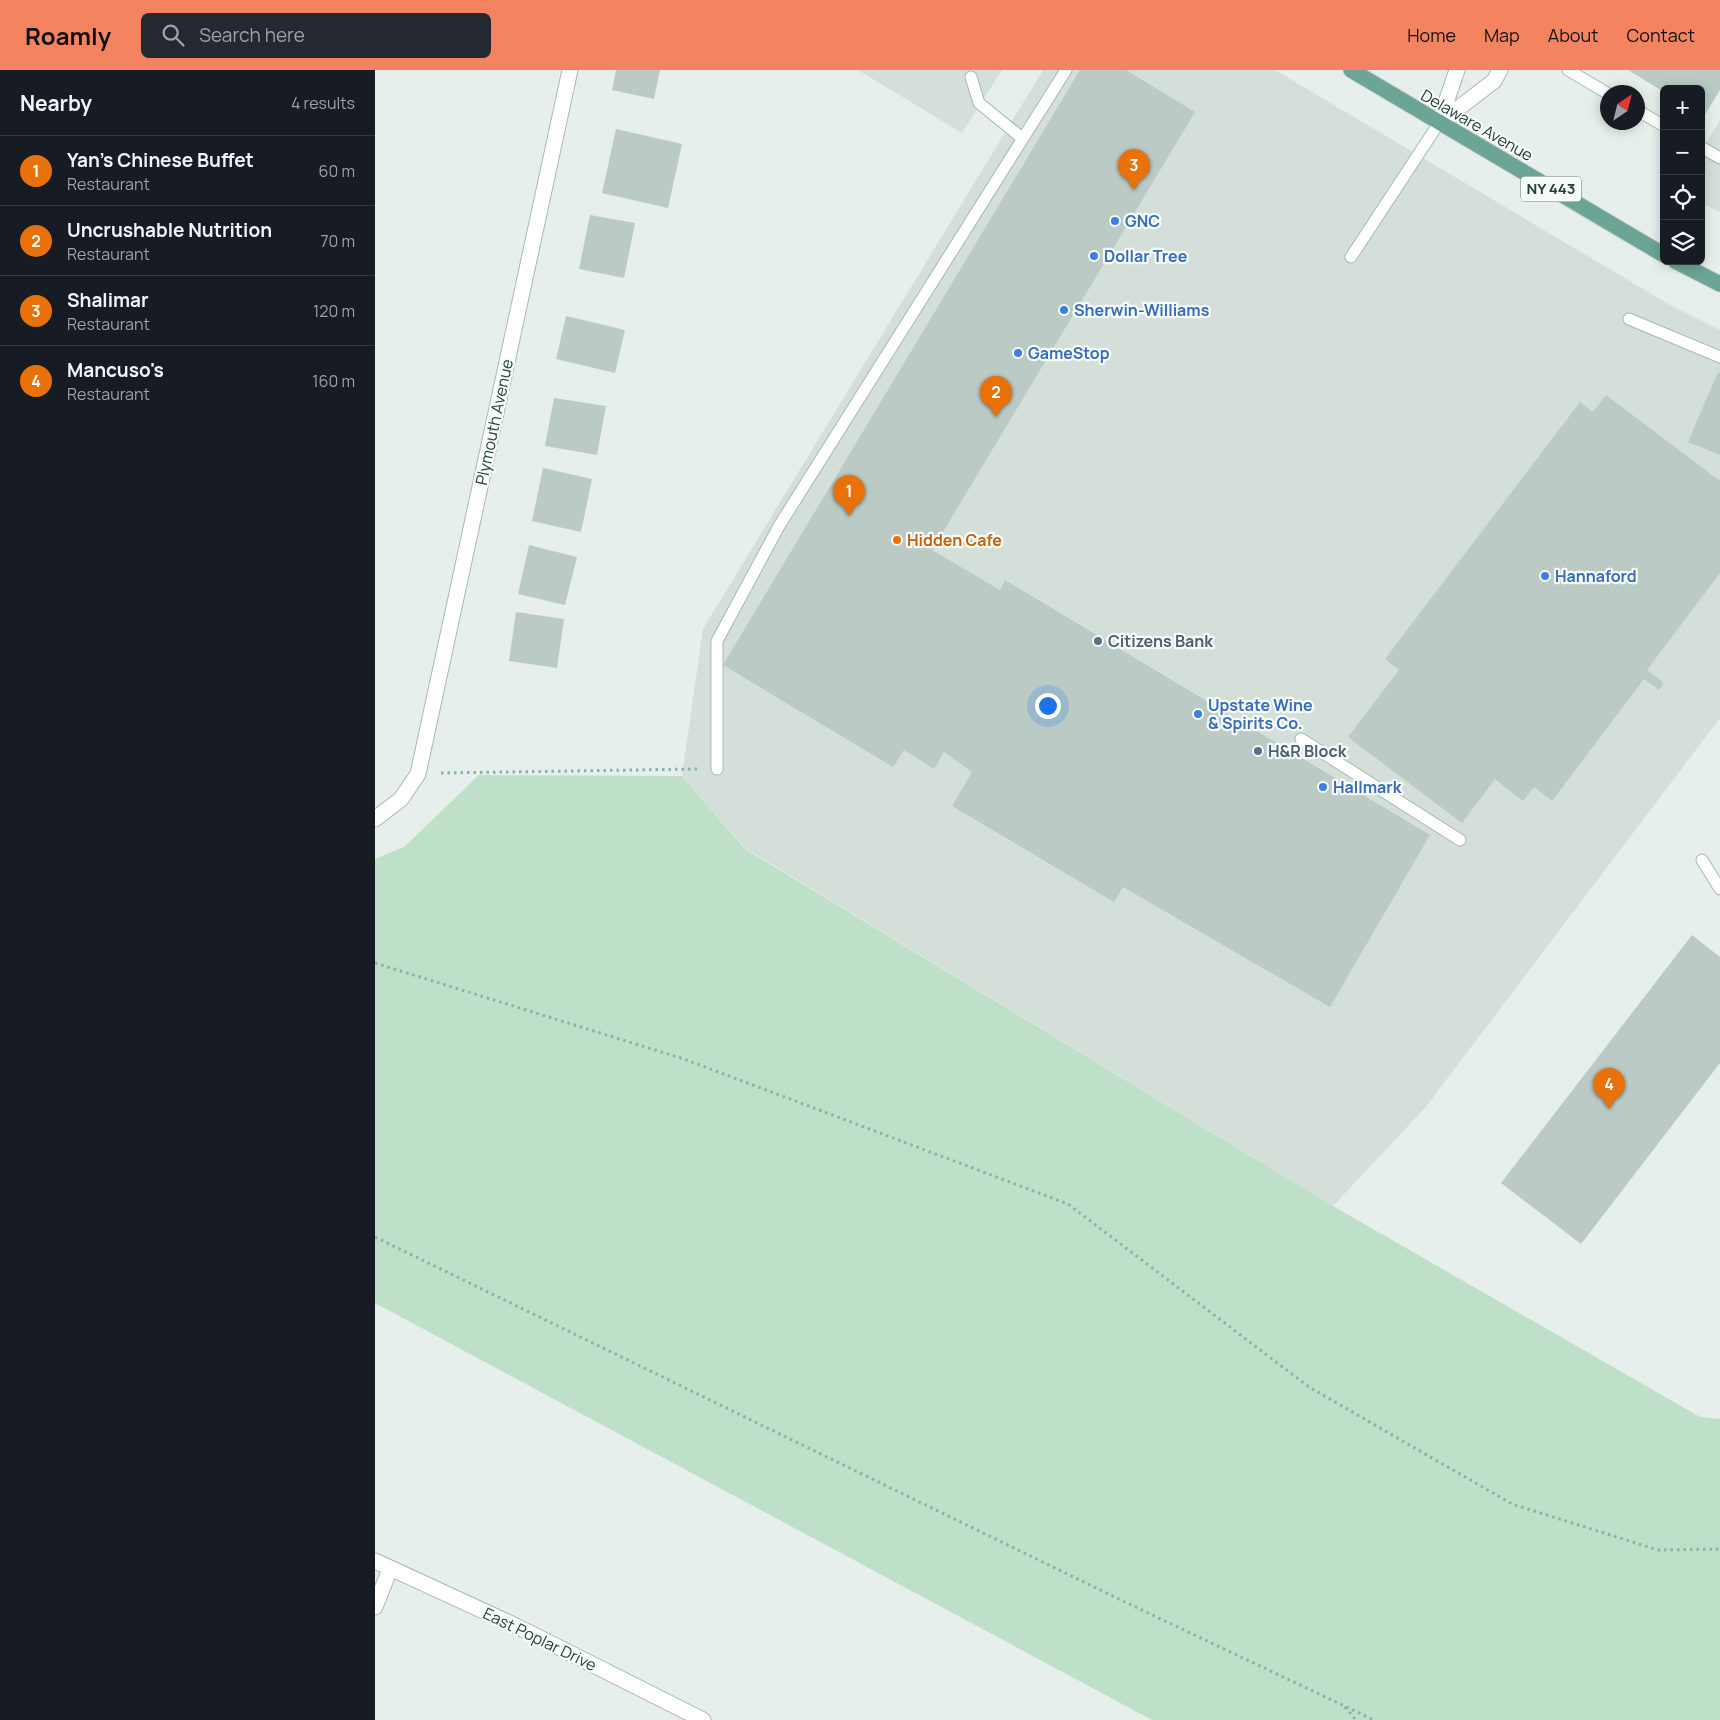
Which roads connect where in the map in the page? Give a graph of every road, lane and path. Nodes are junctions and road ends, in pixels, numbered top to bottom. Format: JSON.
{"nodes":[{"id":1,"x":570,"y":70,"type":"edge"},
{"id":2,"x":1066,"y":70,"type":"edge"},
{"id":3,"x":1351,"y":70,"type":"edge"},
{"id":4,"x":1457,"y":70,"type":"edge"},
{"id":5,"x":1500,"y":70,"type":"edge"},
{"id":6,"x":1568,"y":70,"type":"edge"},
{"id":7,"x":971,"y":78,"type":"dead end"},
{"id":8,"x":1600,"y":89,"type":"edge"},
{"id":9,"x":1645,"y":115,"type":"edge"},
{"id":10,"x":1439,"y":123,"type":"junction"},
{"id":11,"x":1660,"y":124,"type":"edge"},
{"id":12,"x":1022,"y":138,"type":"junction"},
{"id":13,"x":1705,"y":149,"type":"edge"},
{"id":14,"x":1720,"y":158,"type":"edge"},
{"id":15,"x":1660,"y":253,"type":"edge"},
{"id":16,"x":1351,"y":257,"type":"dead end"},
{"id":17,"x":1683,"y":265,"type":"edge"},
{"id":18,"x":1720,"y":284,"type":"edge"},
{"id":19,"x":1629,"y":319,"type":"dead end"},
{"id":20,"x":1720,"y":357,"type":"edge"},
{"id":21,"x":940,"y":536,"type":"dead end"},
{"id":22,"x":985,"y":538,"type":"dead end"},
{"id":23,"x":1301,"y":739,"type":"dead end"},
{"id":24,"x":717,"y":769,"type":"joint"},
{"id":25,"x":418,"y":774,"type":"junction"},
{"id":26,"x":375,"y":819,"type":"edge"},
{"id":27,"x":1460,"y":840,"type":"dead end"},
{"id":28,"x":1702,"y":860,"type":"dead end"},
{"id":29,"x":1720,"y":888,"type":"edge"},
{"id":30,"x":375,"y":963,"type":"edge"},
{"id":31,"x":375,"y":1237,"type":"edge"},
{"id":32,"x":1720,"y":1549,"type":"edge"},
{"id":33,"x":375,"y":1561,"type":"edge"},
{"id":34,"x":390,"y":1569,"type":"junction"},
{"id":35,"x":375,"y":1607,"type":"edge"},
{"id":36,"x":1345,"y":1706,"type":"junction"},
{"id":37,"x":703,"y":1720,"type":"edge"},
{"id":38,"x":1356,"y":1720,"type":"edge"},
{"id":39,"x":1375,"y":1720,"type":"edge"}],
"edges":[{"from":1,"to":25,"type":"street","name":"Plymouth Avenue"},
{"from":2,"to":12,"type":"lane"},
{"from":3,"to":10,"type":"main road","name":"Delaware Avenue","number":"NY 443"},
{"from":4,"to":10,"type":"street"},
{"from":5,"to":10,"type":"street"},
{"from":6,"to":8,"type":"lane"},
{"from":7,"to":12,"type":"lane"},
{"from":9,"to":11,"type":"lane"},
{"from":10,"to":15,"type":"main road","name":"Delaware Avenue","number":"NY 443"},
{"from":10,"to":16,"type":"lane"},
{"from":12,"to":24,"type":"lane"},
{"from":13,"to":14,"type":"lane"},
{"from":17,"to":18,"type":"main road"},
{"from":19,"to":20,"type":"lane"},
{"from":21,"to":22,"type":"path"},
{"from":23,"to":27,"type":"lane"},
{"from":24,"to":25,"type":"path"},
{"from":25,"to":26,"type":"street"},
{"from":28,"to":29,"type":"lane"},
{"from":30,"to":32,"type":"path"},
{"from":31,"to":36,"type":"path"},
{"from":33,"to":34,"type":"street","name":"East Poplar Drive"},
{"from":34,"to":35,"type":"street"},
{"from":34,"to":37,"type":"street","name":"East Poplar Drive"},
{"from":36,"to":38,"type":"path"},
{"from":36,"to":39,"type":"path"}]}
